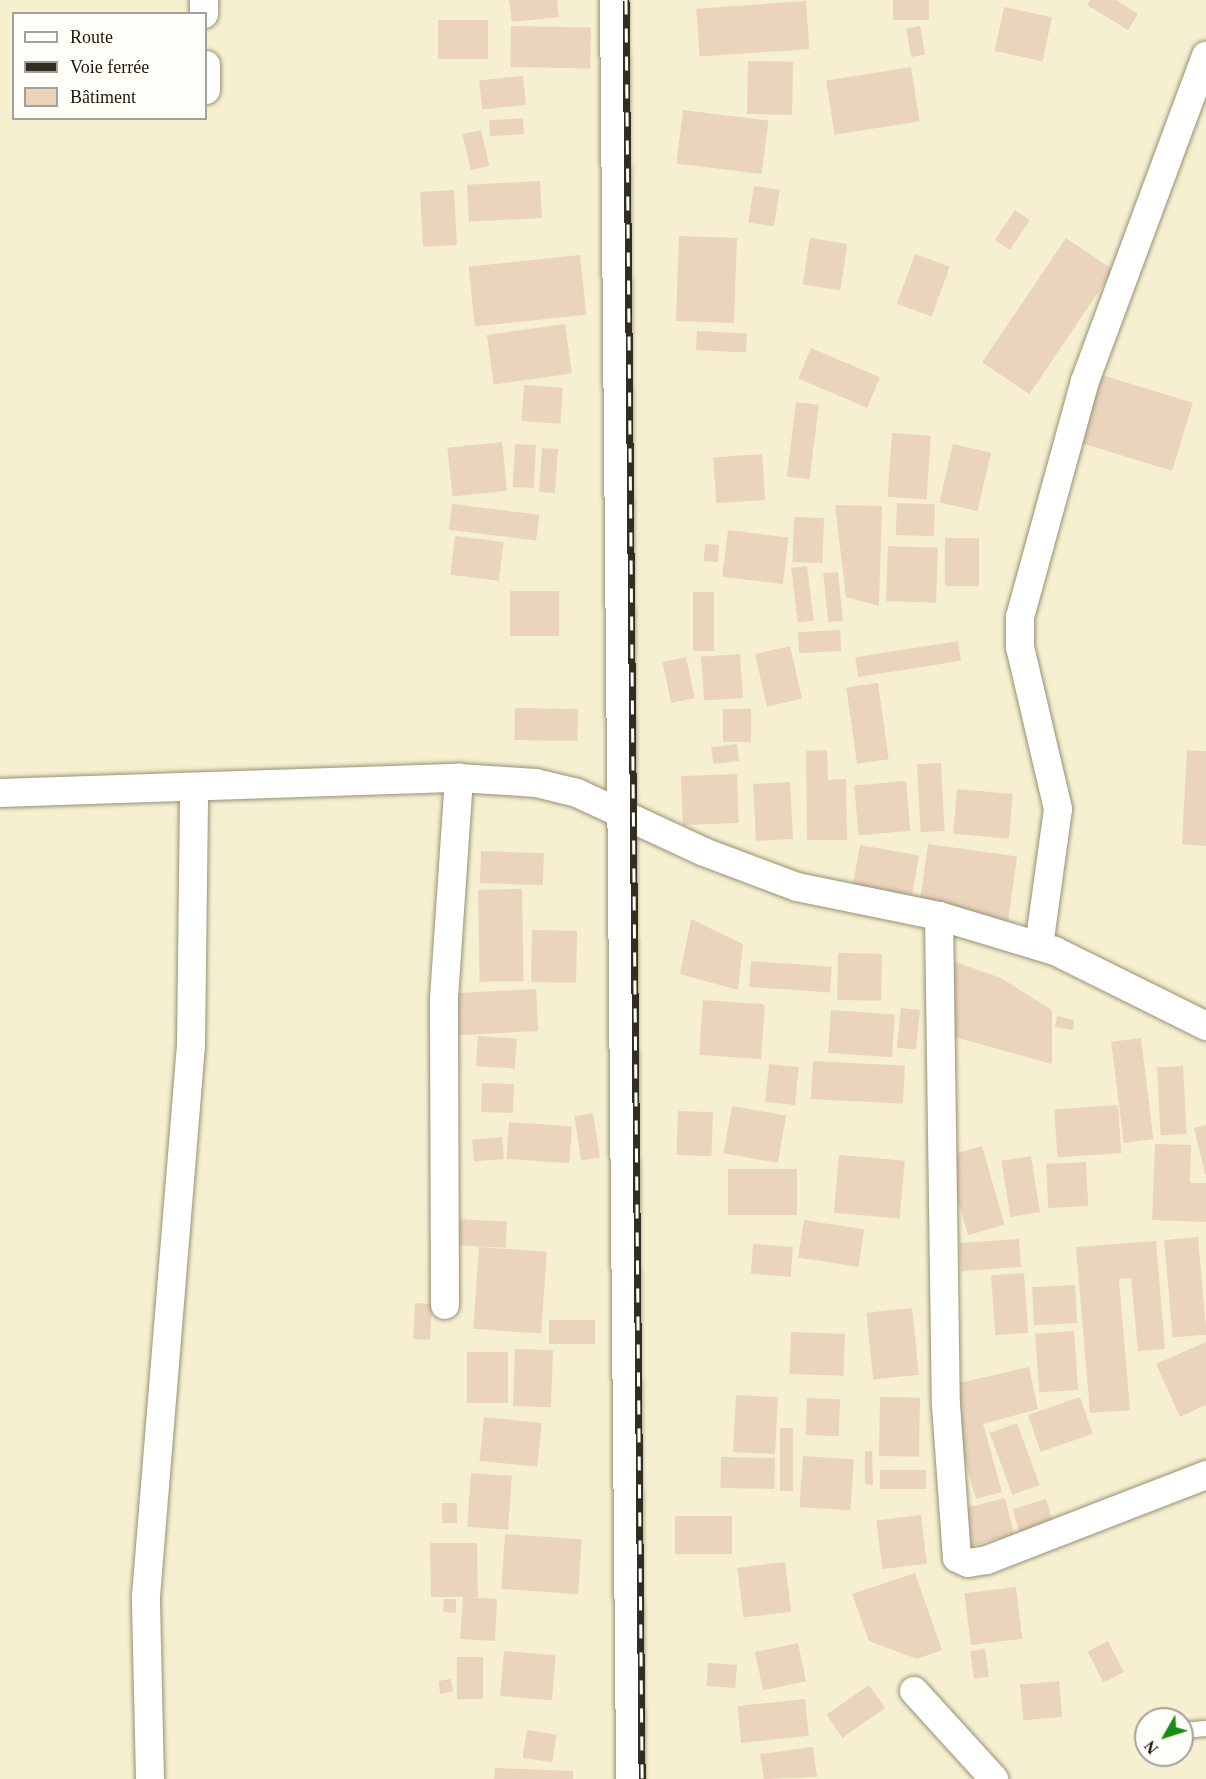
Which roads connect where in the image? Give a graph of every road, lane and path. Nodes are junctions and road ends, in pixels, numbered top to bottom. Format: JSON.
{"nodes":[{"id":1,"x":614,"y":0,"type":"edge"},
{"id":2,"x":1206,"y":56,"type":"edge"},
{"id":3,"x":459,"y":778,"type":"junction"},
{"id":4,"x":194,"y":789,"type":"junction"},
{"id":5,"x":0,"y":793,"type":"edge"},
{"id":6,"x":617,"y":813,"type":"junction"},
{"id":7,"x":939,"y":916,"type":"junction"},
{"id":8,"x":1039,"y":946,"type":"junction"},
{"id":9,"x":1206,"y":1026,"type":"edge"},
{"id":10,"x":445,"y":1305,"type":"dead end"},
{"id":11,"x":1206,"y":1475,"type":"edge"},
{"id":12,"x":914,"y":1691,"type":"dead end"},
{"id":13,"x":150,"y":1779,"type":"edge"},
{"id":14,"x":630,"y":1779,"type":"edge"},
{"id":15,"x":994,"y":1779,"type":"edge"}],
"edges":[{"from":1,"to":6,"type":"street"},
{"from":2,"to":8,"type":"street"},
{"from":3,"to":4,"type":"street"},
{"from":3,"to":6,"type":"street"},
{"from":3,"to":10,"type":"street"},
{"from":4,"to":5,"type":"street"},
{"from":4,"to":13,"type":"street"},
{"from":6,"to":7,"type":"street"},
{"from":6,"to":14,"type":"street"},
{"from":7,"to":8,"type":"street"},
{"from":7,"to":11,"type":"street"},
{"from":8,"to":9,"type":"street"},
{"from":12,"to":15,"type":"street"}]}
